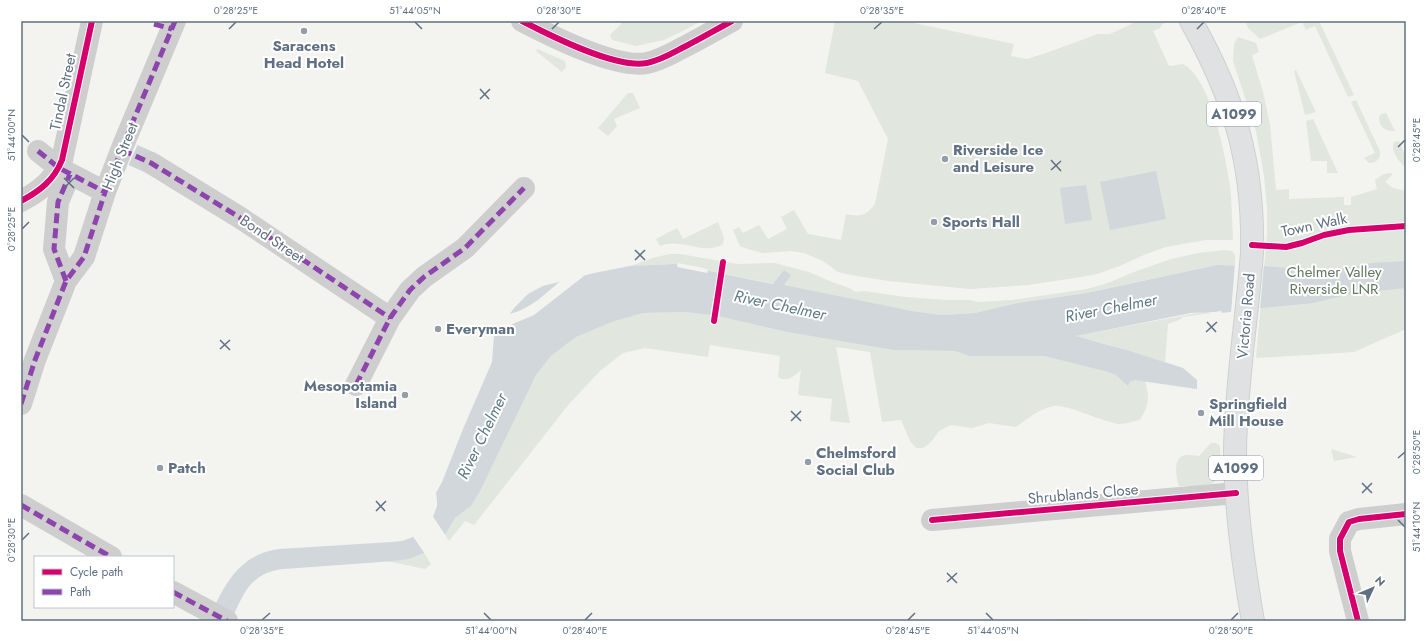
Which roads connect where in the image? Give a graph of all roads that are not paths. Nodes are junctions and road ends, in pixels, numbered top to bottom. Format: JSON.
{"nodes":[{"id":1,"x":92,"y":21,"type":"edge"},
{"id":2,"x":522,"y":21,"type":"edge"},
{"id":3,"x":732,"y":21,"type":"edge"},
{"id":4,"x":1191,"y":21,"type":"edge"},
{"id":5,"x":167,"y":25,"type":"edge"},
{"id":6,"x":38,"y":151,"type":"dead end"},
{"id":7,"x":135,"y":156,"type":"junction"},
{"id":8,"x":64,"y":171,"type":"junction"},
{"id":9,"x":524,"y":188,"type":"dead end"},
{"id":10,"x":106,"y":192,"type":"junction"},
{"id":11,"x":21,"y":201,"type":"edge"},
{"id":12,"x":66,"y":281,"type":"junction"},
{"id":13,"x":390,"y":318,"type":"junction"},
{"id":14,"x":356,"y":385,"type":"dead end"},
{"id":15,"x":21,"y":404,"type":"edge"},
{"id":16,"x":1236,"y":494,"type":"junction"},
{"id":17,"x":21,"y":505,"type":"edge"},
{"id":18,"x":1406,"y":514,"type":"edge"},
{"id":19,"x":932,"y":520,"type":"dead end"},
{"id":20,"x":109,"y":556,"type":"edge"},
{"id":21,"x":174,"y":593,"type":"edge"},
{"id":22,"x":218,"y":616,"type":"edge"},
{"id":23,"x":1253,"y":621,"type":"edge"},
{"id":24,"x":1358,"y":621,"type":"edge"}],
"edges":[{"from":1,"to":8,"type":"street","name":"Tindal Street"},
{"from":2,"to":3,"type":"street"},
{"from":4,"to":16,"type":"main road","name":"Victoria Road","number":"A1099"},
{"from":5,"to":7,"type":"street","name":"High Street"},
{"from":6,"to":8,"type":"street"},
{"from":7,"to":10,"type":"street","name":"High Street"},
{"from":7,"to":13,"type":"street","name":"Bond Street"},
{"from":8,"to":10,"type":"street"},
{"from":8,"to":11,"type":"street"},
{"from":8,"to":12,"type":"street"},
{"from":9,"to":13,"type":"street"},
{"from":10,"to":12,"type":"street","name":"High Street"},
{"from":12,"to":15,"type":"street","name":"High Street"},
{"from":13,"to":14,"type":"street"},
{"from":16,"to":19,"type":"street","name":"Shrublands Close"},
{"from":16,"to":23,"type":"main road","name":"Victoria Road","number":"A1099"},
{"from":17,"to":20,"type":"street"},
{"from":18,"to":24,"type":"street"},
{"from":21,"to":22,"type":"street"}]}
